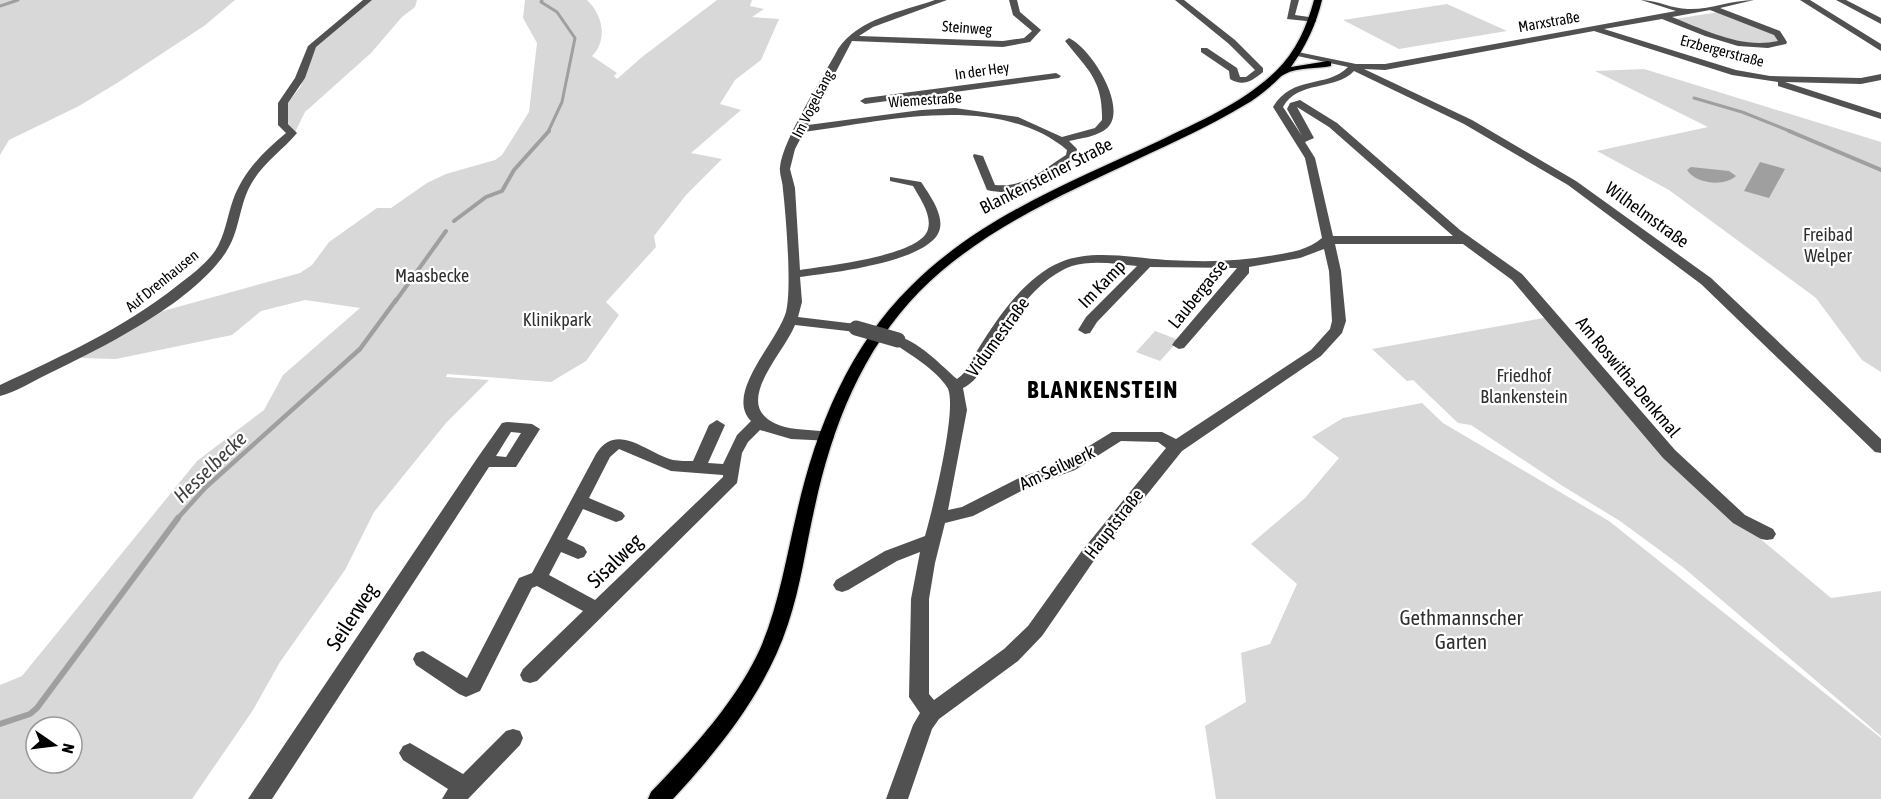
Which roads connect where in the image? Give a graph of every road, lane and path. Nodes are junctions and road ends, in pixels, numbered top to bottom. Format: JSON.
{"nodes":[{"id":1,"x":368,"y":0,"type":"edge"},
{"id":2,"x":943,"y":0,"type":"edge"},
{"id":3,"x":1013,"y":0,"type":"edge"},
{"id":4,"x":1179,"y":0,"type":"edge"},
{"id":5,"x":1295,"y":0,"type":"edge"},
{"id":6,"x":1318,"y":0,"type":"edge"},
{"id":7,"x":1645,"y":0,"type":"edge"},
{"id":8,"x":1750,"y":0,"type":"edge"},
{"id":9,"x":1804,"y":0,"type":"edge"},
{"id":10,"x":1839,"y":0,"type":"edge"},
{"id":11,"x":1668,"y":2,"type":"edge"},
{"id":12,"x":1713,"y":8,"type":"junction"},
{"id":13,"x":1689,"y":12,"type":"junction"},
{"id":14,"x":1665,"y":16,"type":"junction"},
{"id":15,"x":1313,"y":20,"type":"junction"},
{"id":16,"x":1881,"y":21,"type":"edge"},
{"id":17,"x":1594,"y":29,"type":"junction"},
{"id":18,"x":850,"y":38,"type":"junction"},
{"id":19,"x":1069,"y":41,"type":"dead end"},
{"id":20,"x":1881,"y":48,"type":"edge"},
{"id":21,"x":1204,"y":50,"type":"dead end"},
{"id":22,"x":1294,"y":55,"type":"junction"},
{"id":23,"x":1328,"y":64,"type":"junction"},
{"id":24,"x":1354,"y":66,"type":"junction"},
{"id":25,"x":1281,"y":71,"type":"junction"},
{"id":26,"x":1056,"y":76,"type":"dead end"},
{"id":27,"x":1881,"y":77,"type":"edge"},
{"id":28,"x":1770,"y":79,"type":"junction"},
{"id":29,"x":912,"y":95,"type":"junction"},
{"id":30,"x":866,"y":100,"type":"dead end"},
{"id":31,"x":921,"y":113,"type":"junction"},
{"id":32,"x":1881,"y":116,"type":"edge"},
{"id":33,"x":801,"y":129,"type":"junction"},
{"id":34,"x":1061,"y":140,"type":"junction"},
{"id":35,"x":1298,"y":140,"type":"junction"},
{"id":36,"x":978,"y":156,"type":"dead end"},
{"id":37,"x":894,"y":179,"type":"dead end"},
{"id":38,"x":1327,"y":240,"type":"junction"},
{"id":39,"x":1465,"y":240,"type":"junction"},
{"id":40,"x":1305,"y":253,"type":"junction"},
{"id":41,"x":1144,"y":263,"type":"junction"},
{"id":42,"x":1241,"y":264,"type":"junction"},
{"id":43,"x":1335,"y":271,"type":"junction"},
{"id":44,"x":795,"y":274,"type":"junction"},
{"id":45,"x":791,"y":320,"type":"junction"},
{"id":46,"x":1085,"y":330,"type":"dead end"},
{"id":47,"x":1179,"y":345,"type":"dead end"},
{"id":48,"x":955,"y":386,"type":"junction"},
{"id":49,"x":0,"y":392,"type":"edge"},
{"id":50,"x":762,"y":422,"type":"junction"},
{"id":51,"x":717,"y":425,"type":"dead end"},
{"id":52,"x":826,"y":437,"type":"junction"},
{"id":53,"x":1176,"y":447,"type":"junction"},
{"id":54,"x":1881,"y":448,"type":"edge"},
{"id":55,"x":484,"y":461,"type":"dead end"},
{"id":56,"x":698,"y":468,"type":"junction"},
{"id":57,"x":730,"y":475,"type":"junction"},
{"id":58,"x":580,"y":501,"type":"junction"},
{"id":59,"x":616,"y":516,"type":"dead end"},
{"id":60,"x":938,"y":519,"type":"junction"},
{"id":61,"x":1767,"y":534,"type":"dead end"},
{"id":62,"x":932,"y":540,"type":"junction"},
{"id":63,"x":557,"y":542,"type":"junction"},
{"id":64,"x":578,"y":552,"type":"dead end"},
{"id":65,"x":538,"y":578,"type":"junction"},
{"id":66,"x":842,"y":585,"type":"dead end"},
{"id":67,"x":597,"y":610,"type":"junction"},
{"id":68,"x":423,"y":659,"type":"dead end"},
{"id":69,"x":530,"y":675,"type":"dead end"},
{"id":70,"x":932,"y":714,"type":"junction"},
{"id":71,"x":513,"y":738,"type":"dead end"},
{"id":72,"x":410,"y":753,"type":"dead end"},
{"id":73,"x":459,"y":793,"type":"edge"},
{"id":74,"x":259,"y":799,"type":"edge"},
{"id":75,"x":659,"y":799,"type":"edge"},
{"id":76,"x":897,"y":799,"type":"edge"}],
"edges":[{"from":1,"to":49,"type":"street","name":"Auf Drenhausen"},
{"from":2,"to":18,"type":"street","name":"Im Vogelsang"},
{"from":3,"to":18,"type":"street","name":"Steinweg"},
{"from":4,"to":21,"type":"street"},
{"from":5,"to":15,"type":"street"},
{"from":6,"to":15,"type":"main road","name":"Blankensteiner Straße"},
{"from":7,"to":11,"type":"street"},
{"from":8,"to":12,"type":"street","name":"Marxstraße"},
{"from":9,"to":20,"type":"street"},
{"from":10,"to":16,"type":"street"},
{"from":11,"to":13,"type":"street"},
{"from":12,"to":13,"type":"street","name":"Marxstraße"},
{"from":12,"to":14,"type":"street"},
{"from":13,"to":14,"type":"street","name":"Marxstraße"},
{"from":14,"to":17,"type":"street","name":"Marxstraße"},
{"from":15,"to":22,"type":"main road","name":"Blankensteiner Straße"},
{"from":17,"to":24,"type":"street","name":"Marxstraße"},
{"from":17,"to":28,"type":"street","name":"Erzbergerstraße"},
{"from":18,"to":33,"type":"street","name":"Im Vogelsang"},
{"from":19,"to":34,"type":"street"},
{"from":22,"to":23,"type":"street","name":"Marxstraße"},
{"from":22,"to":24,"type":"street","name":"Marxstraße"},
{"from":22,"to":25,"type":"main road","name":"Blankensteiner Straße"},
{"from":23,"to":24,"type":"street","name":"Marxstraße"},
{"from":23,"to":25,"type":"main road"},
{"from":24,"to":35,"type":"street","name":"Hauptstraße"},
{"from":24,"to":54,"type":"street","name":"Wilhelmstraße"},
{"from":25,"to":52,"type":"main road","name":"Blankensteiner Straße"},
{"from":26,"to":29,"type":"street","name":"In der Hey"},
{"from":27,"to":28,"type":"street","name":"Erzbergerstraße"},
{"from":28,"to":32,"type":"street"},
{"from":29,"to":30,"type":"street","name":"In der Hey"},
{"from":29,"to":31,"type":"street"},
{"from":31,"to":33,"type":"street","name":"Wiemestraße"},
{"from":31,"to":34,"type":"street","name":"Wiemestraße"},
{"from":33,"to":44,"type":"street","name":"Im Vogelsang"},
{"from":34,"to":36,"type":"street"},
{"from":35,"to":38,"type":"street","name":"Hauptstraße"},
{"from":35,"to":39,"type":"street","name":"Am Roswitha-Denkmal"},
{"from":37,"to":44,"type":"street"},
{"from":38,"to":39,"type":"street"},
{"from":38,"to":40,"type":"street","name":"Vidumestraße"},
{"from":38,"to":43,"type":"street","name":"Hauptstraße"},
{"from":39,"to":61,"type":"street","name":"Am Roswitha-Denkmal"},
{"from":40,"to":42,"type":"street","name":"Vidumestraße"},
{"from":40,"to":43,"type":"street"},
{"from":41,"to":42,"type":"street","name":"Vidumestraße"},
{"from":41,"to":46,"type":"street","name":"Im Kamp"},
{"from":41,"to":48,"type":"street","name":"Vidumestraße"},
{"from":42,"to":47,"type":"street","name":"Laubergasse"},
{"from":43,"to":53,"type":"street","name":"Hauptstraße"},
{"from":44,"to":45,"type":"street","name":"Im Vogelsang"},
{"from":45,"to":48,"type":"street","bridge":true},
{"from":45,"to":50,"type":"street","name":"Im Vogelsang"},
{"from":48,"to":60,"type":"street","name":"Vidumestraße"},
{"from":50,"to":52,"type":"street"},
{"from":50,"to":57,"type":"street"},
{"from":51,"to":56,"type":"street"},
{"from":52,"to":75,"type":"main road","name":"Blankensteiner Straße"},
{"from":53,"to":60,"type":"street","name":"Am Seilwerk"},
{"from":53,"to":70,"type":"street","name":"Hauptstraße"},
{"from":55,"to":74,"type":"street","name":"Seilerweg"},
{"from":56,"to":57,"type":"street"},
{"from":56,"to":58,"type":"street"},
{"from":57,"to":67,"type":"street","name":"Sisalweg"},
{"from":58,"to":59,"type":"street"},
{"from":58,"to":63,"type":"street"},
{"from":60,"to":62,"type":"street","name":"Vidumestraße"},
{"from":62,"to":66,"type":"street"},
{"from":62,"to":70,"type":"street","name":"Vidumestraße"},
{"from":63,"to":64,"type":"street"},
{"from":63,"to":65,"type":"street"},
{"from":65,"to":67,"type":"street"},
{"from":65,"to":68,"type":"street"},
{"from":67,"to":69,"type":"street","name":"Sisalweg"},
{"from":70,"to":76,"type":"street","name":"Hauptstraße"},
{"from":71,"to":73,"type":"street"},
{"from":72,"to":73,"type":"street"}]}
